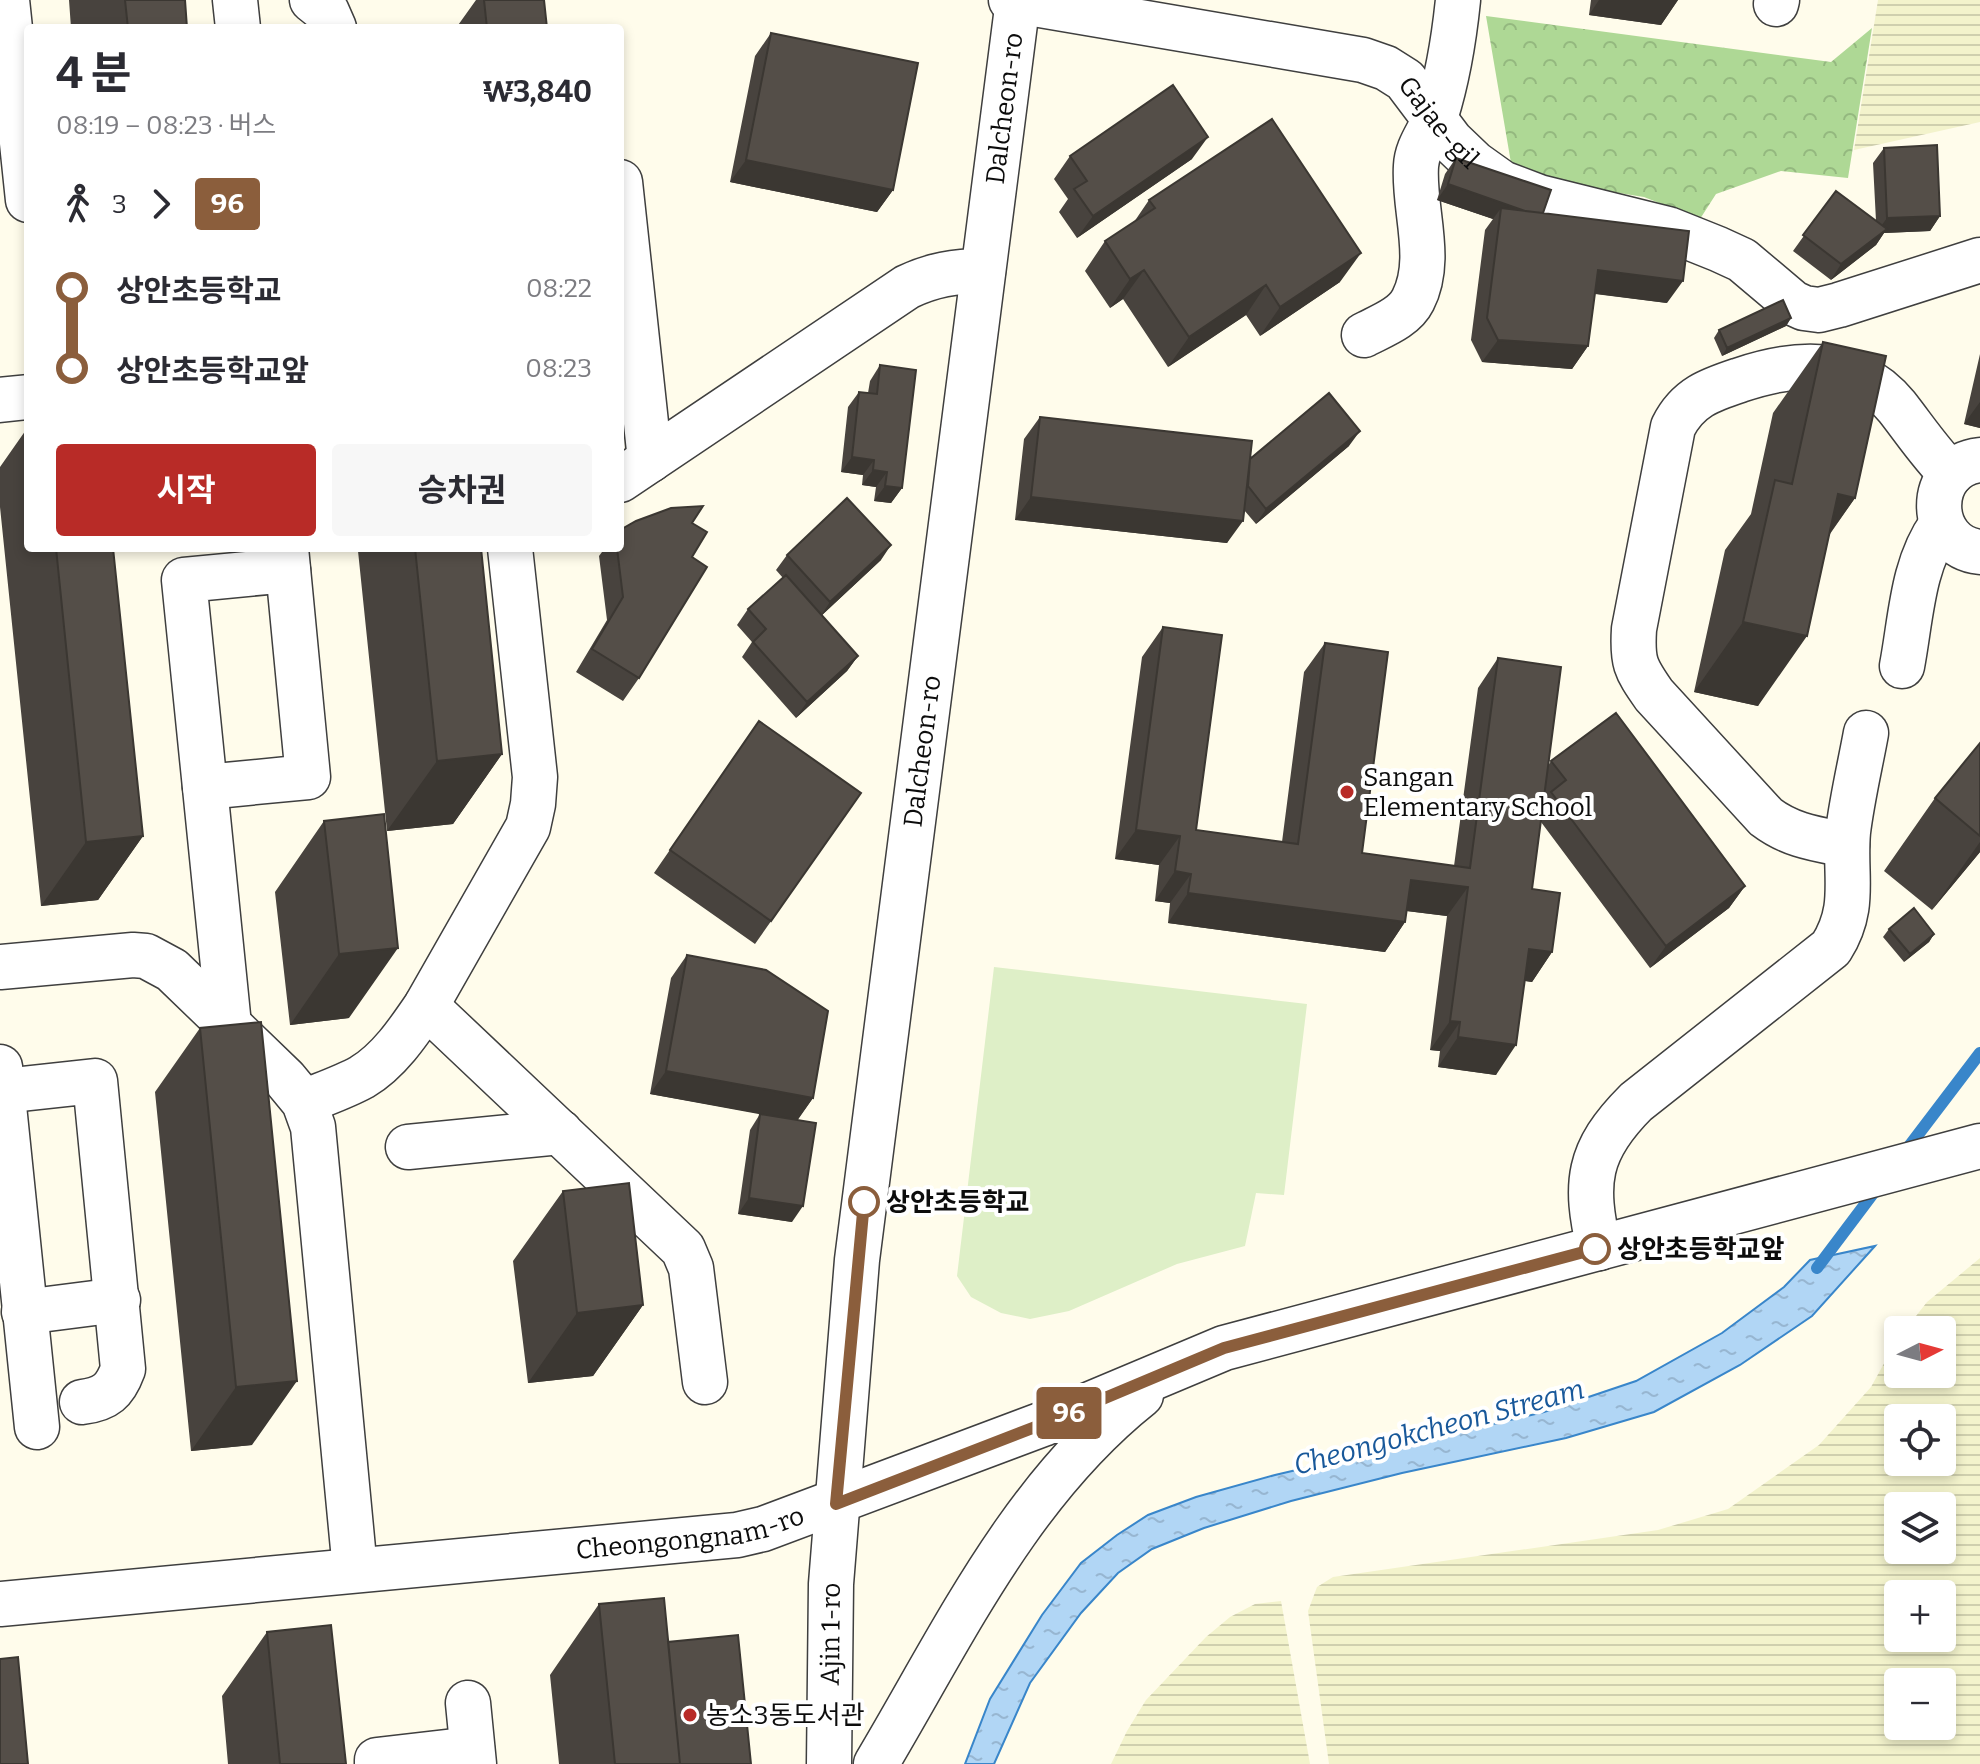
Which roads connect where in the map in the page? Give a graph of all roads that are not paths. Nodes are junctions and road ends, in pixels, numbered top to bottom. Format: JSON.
{"nodes":[{"id":1,"x":7,"y":0,"type":"edge"},
{"id":2,"x":235,"y":0,"type":"edge"},
{"id":3,"x":312,"y":0,"type":"edge"},
{"id":4,"x":1016,"y":0,"type":"edge"},
{"id":5,"x":1458,"y":0,"type":"edge"},
{"id":6,"x":238,"y":24,"type":"edge"},
{"id":7,"x":332,"y":24,"type":"edge"},
{"id":8,"x":7,"y":62,"type":"edge"},
{"id":9,"x":1434,"y":119,"type":"junction"},
{"id":10,"x":18,"y":187,"type":"edge"},
{"id":11,"x":624,"y":259,"type":"edge"},
{"id":12,"x":1980,"y":260,"type":"edge"},
{"id":13,"x":983,"y":271,"type":"junction"},
{"id":14,"x":1364,"y":335,"type":"dead end"},
{"id":15,"x":24,"y":397,"type":"edge"},
{"id":16,"x":0,"y":400,"type":"edge"},
{"id":17,"x":1965,"y":467,"type":"edge"},
{"id":18,"x":635,"y":470,"type":"edge"},
{"id":19,"x":1941,"y":525,"type":"junction"},
{"id":20,"x":510,"y":552,"type":"edge"},
{"id":21,"x":1980,"y":552,"type":"edge"},
{"id":22,"x":287,"y":559,"type":"edge"},
{"id":23,"x":1902,"y":666,"type":"dead end"},
{"id":24,"x":1866,"y":733,"type":"dead end"},
{"id":25,"x":205,"y":787,"type":"junction"},
{"id":26,"x":1847,"y":845,"type":"junction"},
{"id":27,"x":0,"y":967,"type":"edge"},
{"id":28,"x":426,"y":1006,"type":"junction"},
{"id":29,"x":229,"y":1025,"type":"junction"},
{"id":30,"x":1,"y":1079,"type":"edge"},
{"id":31,"x":304,"y":1102,"type":"junction"},
{"id":32,"x":560,"y":1132,"type":"junction"},
{"id":33,"x":1980,"y":1146,"type":"edge"},
{"id":34,"x":408,"y":1147,"type":"dead end"},
{"id":35,"x":1599,"y":1248,"type":"junction"},
{"id":36,"x":118,"y":1300,"type":"junction"},
{"id":37,"x":24,"y":1312,"type":"junction"},
{"id":38,"x":1175,"y":1367,"type":"junction"},
{"id":39,"x":705,"y":1382,"type":"dead end"},
{"id":40,"x":82,"y":1402,"type":"dead end"},
{"id":41,"x":37,"y":1427,"type":"dead end"},
{"id":42,"x":836,"y":1504,"type":"junction"},
{"id":43,"x":355,"y":1570,"type":"junction"},
{"id":44,"x":0,"y":1604,"type":"edge"},
{"id":45,"x":468,"y":1703,"type":"dead end"},
{"id":46,"x":473,"y":1756,"type":"edge"},
{"id":47,"x":377,"y":1764,"type":"edge"},
{"id":48,"x":829,"y":1764,"type":"edge"},
{"id":49,"x":876,"y":1764,"type":"edge"}],
"edges":[{"from":1,"to":8,"type":"street"},
{"from":2,"to":6,"type":"street"},
{"from":3,"to":7,"type":"street"},
{"from":4,"to":9,"type":"street","name":"Gajae-gil"},
{"from":4,"to":13,"type":"street","name":"Dalcheon-ro"},
{"from":5,"to":9,"type":"street"},
{"from":8,"to":10,"type":"street"},
{"from":9,"to":12,"type":"street","name":"Gajae-gil"},
{"from":9,"to":14,"type":"street"},
{"from":11,"to":18,"type":"street"},
{"from":13,"to":18,"type":"street"},
{"from":13,"to":42,"type":"street","name":"Dalcheon-ro"},
{"from":15,"to":16,"type":"street"},
{"from":17,"to":19,"type":"street"},
{"from":17,"to":26,"type":"street"},
{"from":19,"to":21,"type":"street"},
{"from":19,"to":23,"type":"street"},
{"from":20,"to":28,"type":"street"},
{"from":22,"to":25,"type":"street"},
{"from":22,"to":25,"type":"street"},
{"from":24,"to":26,"type":"street"},
{"from":25,"to":29,"type":"street"},
{"from":26,"to":35,"type":"street"},
{"from":27,"to":29,"type":"street"},
{"from":28,"to":31,"type":"street"},
{"from":28,"to":32,"type":"street"},
{"from":29,"to":31,"type":"street"},
{"from":30,"to":36,"type":"street"},
{"from":30,"to":37,"type":"street"},
{"from":31,"to":43,"type":"street"},
{"from":32,"to":34,"type":"street"},
{"from":32,"to":39,"type":"street"},
{"from":33,"to":35,"type":"street","name":"Cheongongnam-ro"},
{"from":35,"to":38,"type":"street","name":"Cheongongnam-ro"},
{"from":36,"to":37,"type":"street"},
{"from":36,"to":40,"type":"street"},
{"from":37,"to":41,"type":"street"},
{"from":38,"to":42,"type":"street","name":"Cheongongnam-ro"},
{"from":38,"to":49,"type":"street"},
{"from":42,"to":43,"type":"street","name":"Cheongongnam-ro"},
{"from":42,"to":48,"type":"street","name":"Ajin 1-ro"},
{"from":43,"to":44,"type":"street","name":"Cheongongnam-ro"},
{"from":45,"to":46,"type":"street"},
{"from":46,"to":47,"type":"street"}]}
